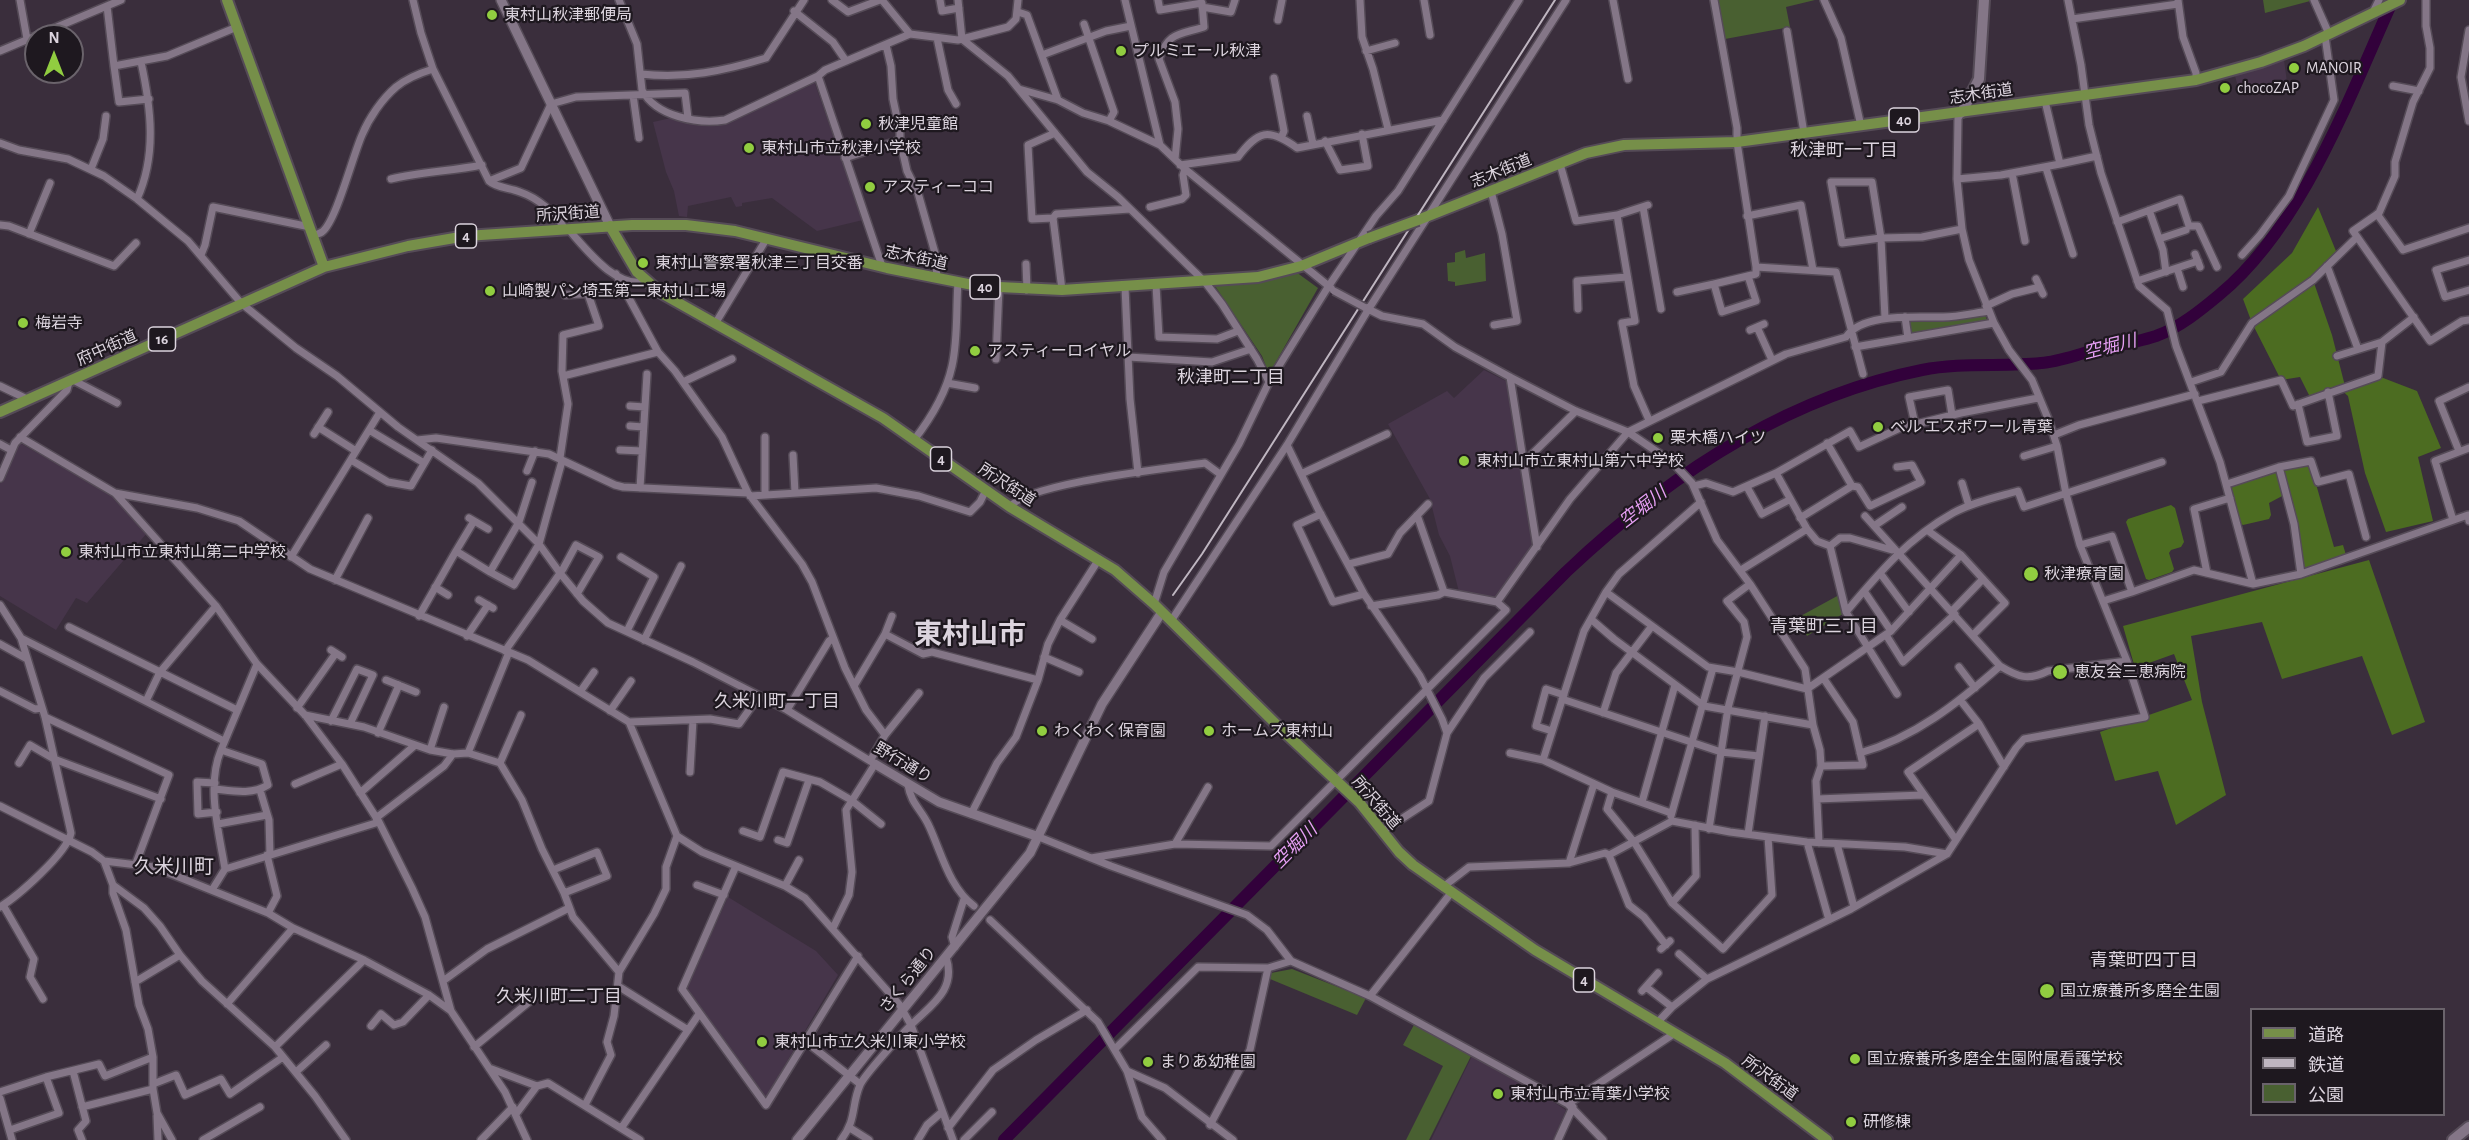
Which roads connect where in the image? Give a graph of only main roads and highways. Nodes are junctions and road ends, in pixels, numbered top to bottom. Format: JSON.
{"nodes":[{"id":1,"x":227,"y":0,"type":"edge"},
{"id":2,"x":1984,"y":0,"type":"edge"},
{"id":3,"x":2400,"y":0,"type":"edge"},
{"id":4,"x":2376,"y":7,"type":"edge"},
{"id":5,"x":1962,"y":112,"type":"junction"},
{"id":6,"x":610,"y":226,"type":"junction"},
{"id":7,"x":324,"y":267,"type":"junction"},
{"id":8,"x":0,"y":412,"type":"edge"},
{"id":9,"x":2469,"y":1127,"type":"edge"},
{"id":10,"x":1827,"y":1140,"type":"edge"},
{"id":11,"x":2453,"y":1140,"type":"edge"}],
"edges":[{"from":1,"to":7,"type":"main road"},
{"from":2,"to":5,"type":"main road"},
{"from":3,"to":4,"type":"main road","name":"志木街道","number":"40"},
{"from":4,"to":5,"type":"main road","name":"志木街道","number":"40"},
{"from":5,"to":6,"type":"main road","name":"志木街道","number":"40","bridge":true},
{"from":6,"to":7,"type":"main road","name":"所沢街道","number":"4"},
{"from":6,"to":10,"type":"main road","name":"所沢街道","number":"4"},
{"from":7,"to":8,"type":"main road","name":"府中街道","number":"16"},
{"from":9,"to":11,"type":"main road"}]}
